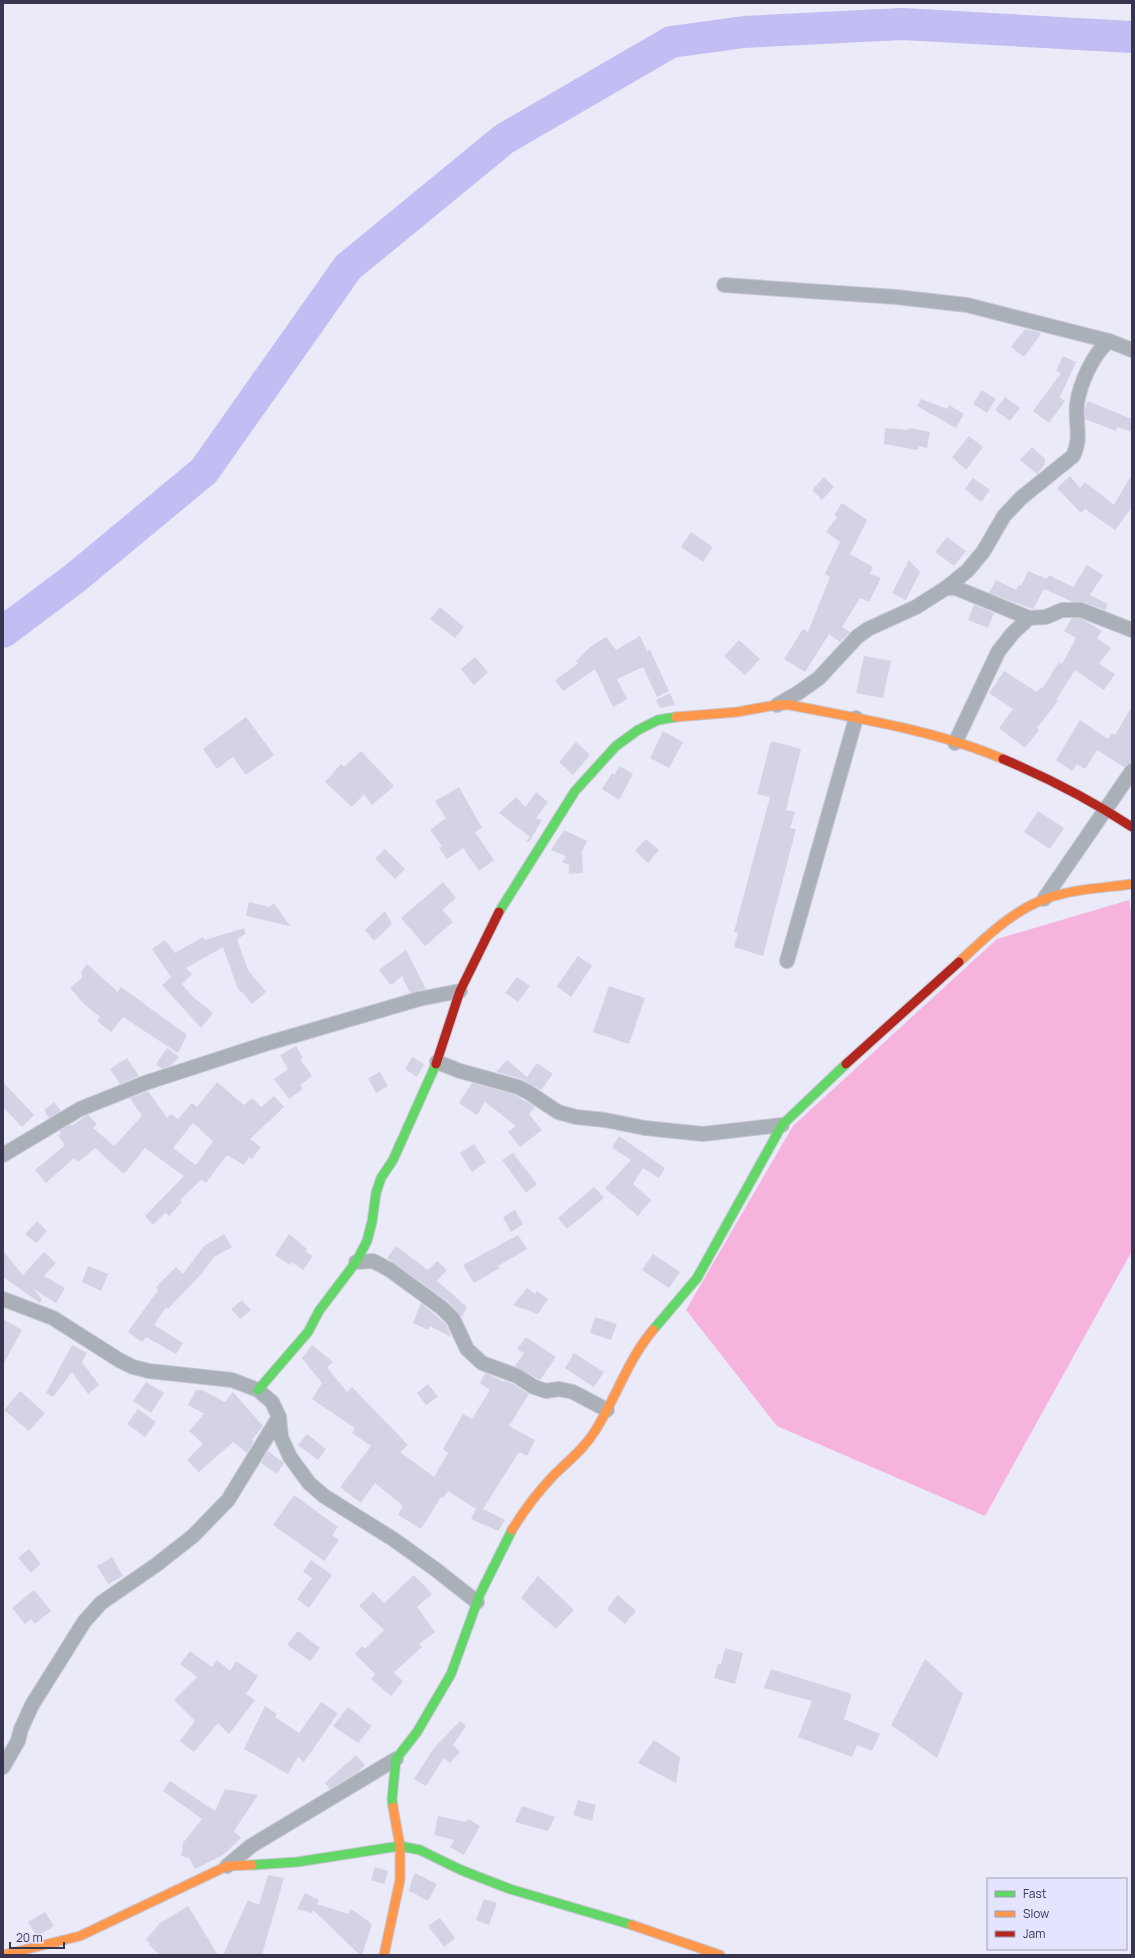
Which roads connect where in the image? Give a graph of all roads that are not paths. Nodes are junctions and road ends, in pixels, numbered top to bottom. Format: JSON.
{"nodes":[{"id":1,"x":724,"y":285,"type":"dead end"},
{"id":2,"x":1109,"y":341,"type":"junction"},
{"id":3,"x":1132,"y":350,"type":"edge"},
{"id":4,"x":946,"y":588,"type":"junction"},
{"id":5,"x":1029,"y":618,"type":"junction"},
{"id":6,"x":1132,"y":630,"type":"edge"},
{"id":7,"x":776,"y":705,"type":"junction"},
{"id":8,"x":856,"y":718,"type":"junction"},
{"id":9,"x":955,"y":743,"type":"junction"},
{"id":10,"x":1132,"y":771,"type":"edge"},
{"id":11,"x":1106,"y":810,"type":"junction"},
{"id":12,"x":1132,"y":827,"type":"edge"},
{"id":13,"x":1132,"y":884,"type":"edge"},
{"id":14,"x":1044,"y":899,"type":"junction"},
{"id":15,"x":787,"y":961,"type":"dead end"},
{"id":16,"x":460,"y":991,"type":"junction"},
{"id":17,"x":437,"y":1062,"type":"junction"},
{"id":18,"x":782,"y":1125,"type":"junction"},
{"id":19,"x":3,"y":1155,"type":"edge"},
{"id":20,"x":356,"y":1262,"type":"junction"},
{"id":21,"x":3,"y":1300,"type":"edge"},
{"id":22,"x":258,"y":1390,"type":"junction"},
{"id":23,"x":607,"y":1410,"type":"junction"},
{"id":24,"x":279,"y":1417,"type":"junction"},
{"id":25,"x":477,"y":1602,"type":"junction"},
{"id":26,"x":396,"y":1759,"type":"junction"},
{"id":27,"x":3,"y":1767,"type":"edge"},
{"id":28,"x":400,"y":1846,"type":"junction"},
{"id":29,"x":227,"y":1866,"type":"junction"},
{"id":30,"x":3,"y":1955,"type":"edge"},
{"id":31,"x":384,"y":1955,"type":"edge"},
{"id":32,"x":720,"y":1955,"type":"edge"}],
"edges":[{"from":1,"to":2,"type":"street"},
{"from":2,"to":3,"type":"street"},
{"from":2,"to":4,"type":"street"},
{"from":4,"to":5,"type":"street"},
{"from":4,"to":7,"type":"street"},
{"from":5,"to":6,"type":"street"},
{"from":5,"to":9,"type":"street"},
{"from":7,"to":8,"type":"street"},
{"from":7,"to":16,"type":"street"},
{"from":8,"to":9,"type":"street"},
{"from":8,"to":15,"type":"street"},
{"from":9,"to":11,"type":"street"},
{"from":10,"to":11,"type":"street"},
{"from":11,"to":12,"type":"street"},
{"from":11,"to":14,"type":"street"},
{"from":13,"to":14,"type":"street"},
{"from":14,"to":18,"type":"street"},
{"from":16,"to":17,"type":"street"},
{"from":16,"to":19,"type":"street"},
{"from":17,"to":18,"type":"street"},
{"from":17,"to":20,"type":"street"},
{"from":18,"to":23,"type":"street"},
{"from":20,"to":22,"type":"street"},
{"from":20,"to":23,"type":"street"},
{"from":21,"to":22,"type":"street"},
{"from":22,"to":24,"type":"street"},
{"from":23,"to":25,"type":"street"},
{"from":24,"to":25,"type":"street"},
{"from":24,"to":27,"type":"street"},
{"from":25,"to":26,"type":"street"},
{"from":26,"to":28,"type":"street"},
{"from":26,"to":29,"type":"street"},
{"from":28,"to":29,"type":"street"},
{"from":28,"to":31,"type":"street"},
{"from":28,"to":32,"type":"street"},
{"from":29,"to":30,"type":"street"}]}
